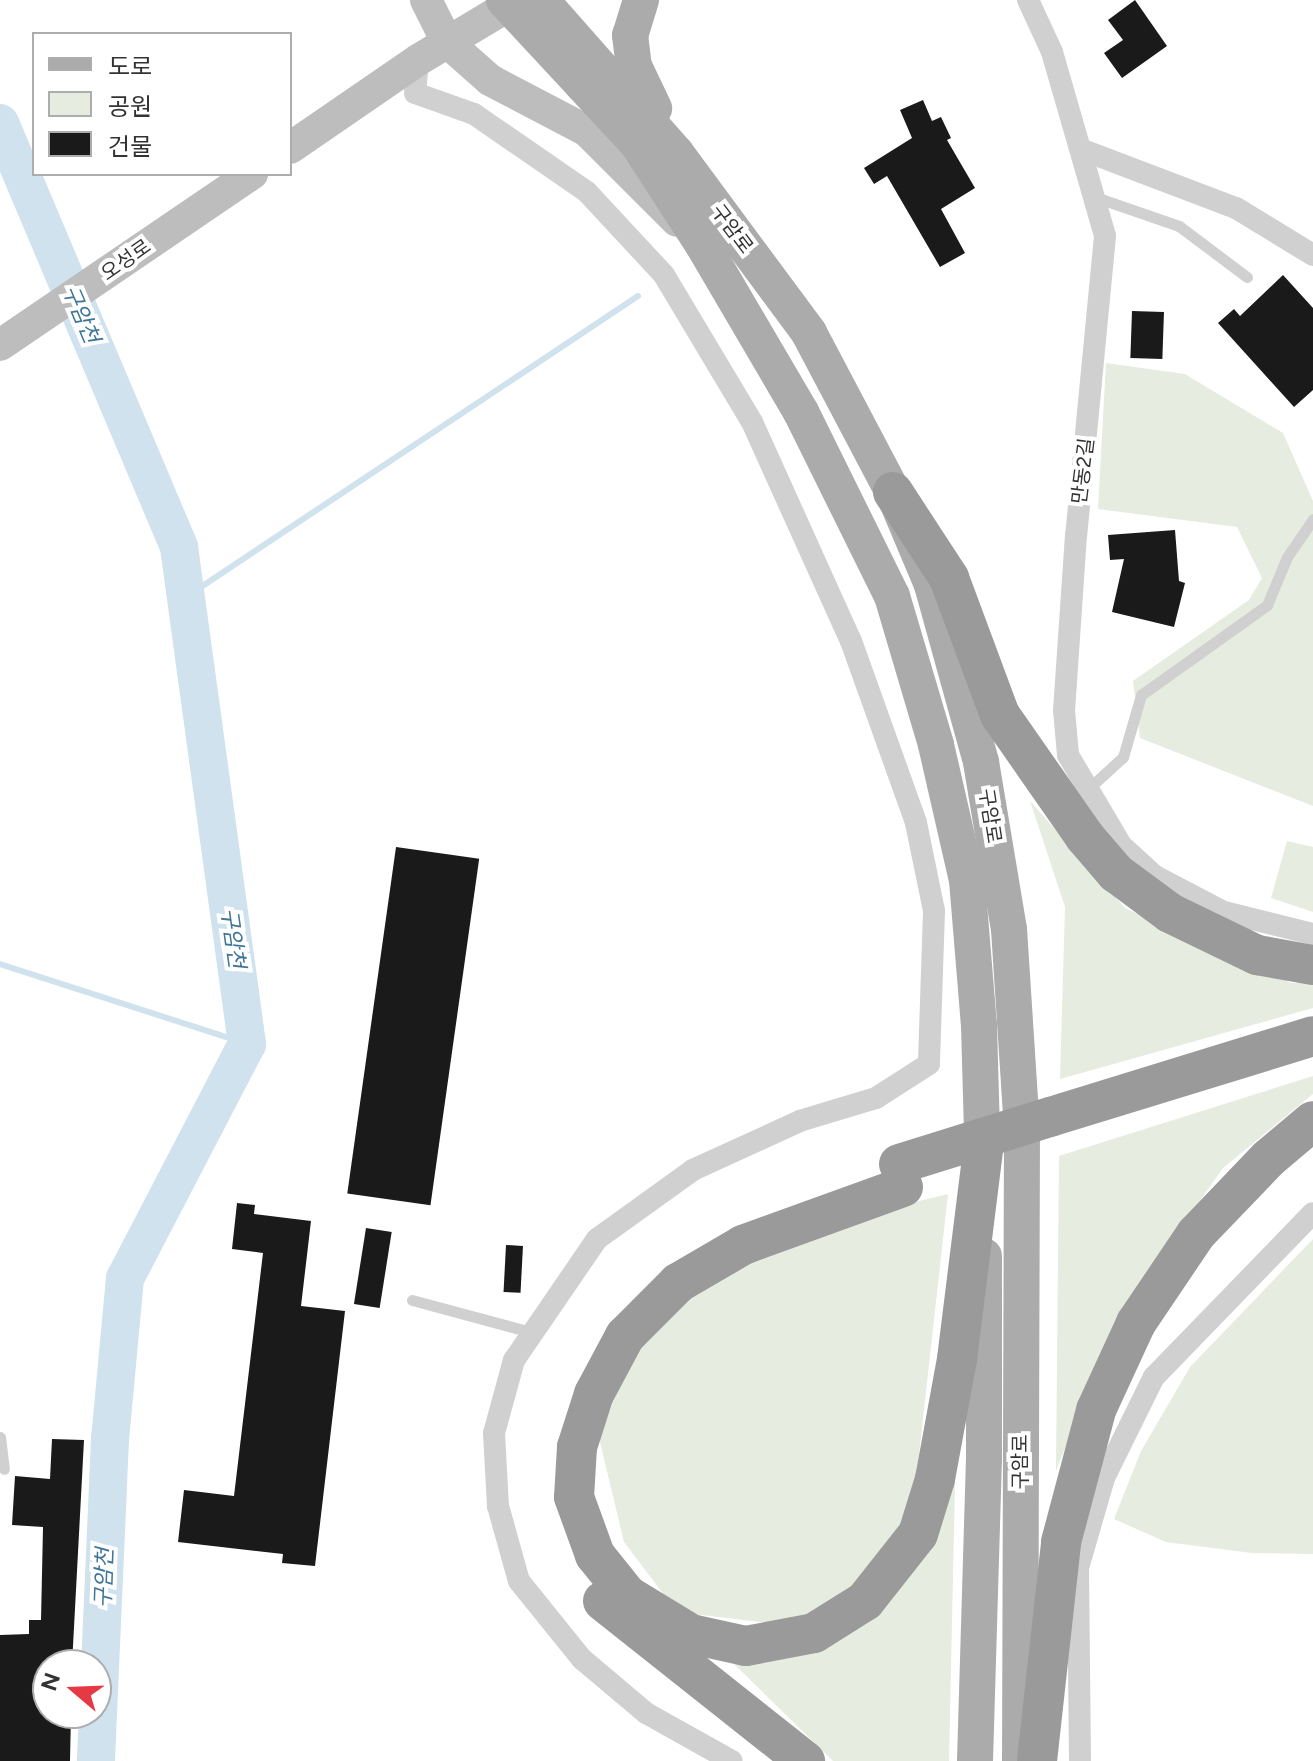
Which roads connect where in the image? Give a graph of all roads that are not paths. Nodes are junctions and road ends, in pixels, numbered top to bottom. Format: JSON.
{"nodes":[{"id":1,"x":426,"y":0,"type":"edge"},
{"id":2,"x":504,"y":0,"type":"edge"},
{"id":3,"x":518,"y":0,"type":"edge"},
{"id":4,"x":541,"y":0,"type":"edge"},
{"id":5,"x":641,"y":0,"type":"edge"},
{"id":6,"x":1028,"y":0,"type":"edge"},
{"id":7,"x":447,"y":42,"type":"junction"},
{"id":8,"x":418,"y":60,"type":"junction"},
{"id":9,"x":590,"y":72,"type":"junction"},
{"id":10,"x":292,"y":147,"type":"edge"},
{"id":11,"x":1083,"y":150,"type":"junction"},
{"id":12,"x":676,"y":153,"type":"junction"},
{"id":13,"x":249,"y":176,"type":"edge"},
{"id":14,"x":1095,"y":197,"type":"junction"},
{"id":15,"x":703,"y":245,"type":"junction"},
{"id":16,"x":1313,"y":255,"type":"edge"},
{"id":17,"x":1247,"y":277,"type":"dead end"},
{"id":18,"x":0,"y":345,"type":"edge"},
{"id":19,"x":893,"y":492,"type":"junction"},
{"id":20,"x":1313,"y":519,"type":"edge"},
{"id":21,"x":1087,"y":790,"type":"junction"},
{"id":22,"x":1313,"y":934,"type":"edge"},
{"id":23,"x":1313,"y":965,"type":"edge"},
{"id":24,"x":1313,"y":1036,"type":"edge"},
{"id":25,"x":1313,"y":1060,"type":"edge"},
{"id":26,"x":1313,"y":1121,"type":"edge"},
{"id":27,"x":1052,"y":1128,"type":"junction"},
{"id":28,"x":983,"y":1150,"type":"junction"},
{"id":29,"x":901,"y":1175,"type":"junction"},
{"id":30,"x":1313,"y":1213,"type":"edge"},
{"id":31,"x":412,"y":1300,"type":"dead end"},
{"id":32,"x":531,"y":1332,"type":"junction"},
{"id":33,"x":0,"y":1437,"type":"edge"},
{"id":34,"x":4,"y":1469,"type":"dead end"},
{"id":35,"x":732,"y":1761,"type":"edge"},
{"id":36,"x":805,"y":1761,"type":"edge"},
{"id":37,"x":975,"y":1761,"type":"edge"},
{"id":38,"x":1020,"y":1761,"type":"edge"},
{"id":39,"x":1037,"y":1761,"type":"edge"},
{"id":40,"x":1080,"y":1761,"type":"edge"}],
"edges":[{"from":1,"to":7,"type":"main road"},
{"from":2,"to":9,"type":"main road","name":"구암로","bridge":true},
{"from":3,"to":7,"type":"main road"},
{"from":4,"to":9,"type":"main road","name":"구암로"},
{"from":5,"to":12,"type":"main road"},
{"from":6,"to":11,"type":"street","name":"만동2길"},
{"from":7,"to":8,"type":"main road"},
{"from":7,"to":15,"type":"main road"},
{"from":8,"to":10,"type":"main road"},
{"from":8,"to":32,"type":"street"},
{"from":9,"to":12,"type":"main road","name":"구암로"},
{"from":9,"to":15,"type":"main road","name":"구암로"},
{"from":11,"to":14,"type":"street","name":"만동2길"},
{"from":11,"to":16,"type":"street"},
{"from":12,"to":19,"type":"main road","name":"구암로"},
{"from":13,"to":18,"type":"main road","name":"오성로"},
{"from":14,"to":17,"type":"lane"},
{"from":14,"to":21,"type":"street","name":"만동2길"},
{"from":15,"to":28,"type":"main road","name":"구암로"},
{"from":19,"to":23,"type":"highway"},
{"from":19,"to":38,"type":"main road","name":"구암로"},
{"from":20,"to":21,"type":"lane"},
{"from":21,"to":22,"type":"street","name":"만동2길"},
{"from":24,"to":27,"type":"highway"},
{"from":25,"to":27,"type":"highway"},
{"from":26,"to":39,"type":"highway"},
{"from":27,"to":29,"type":"highway"},
{"from":28,"to":29,"type":"highway"},
{"from":28,"to":37,"type":"main road","name":"구암로"},
{"from":29,"to":36,"type":"highway"},
{"from":30,"to":40,"type":"street"},
{"from":31,"to":32,"type":"lane"},
{"from":32,"to":35,"type":"street"},
{"from":33,"to":34,"type":"lane"}]}
